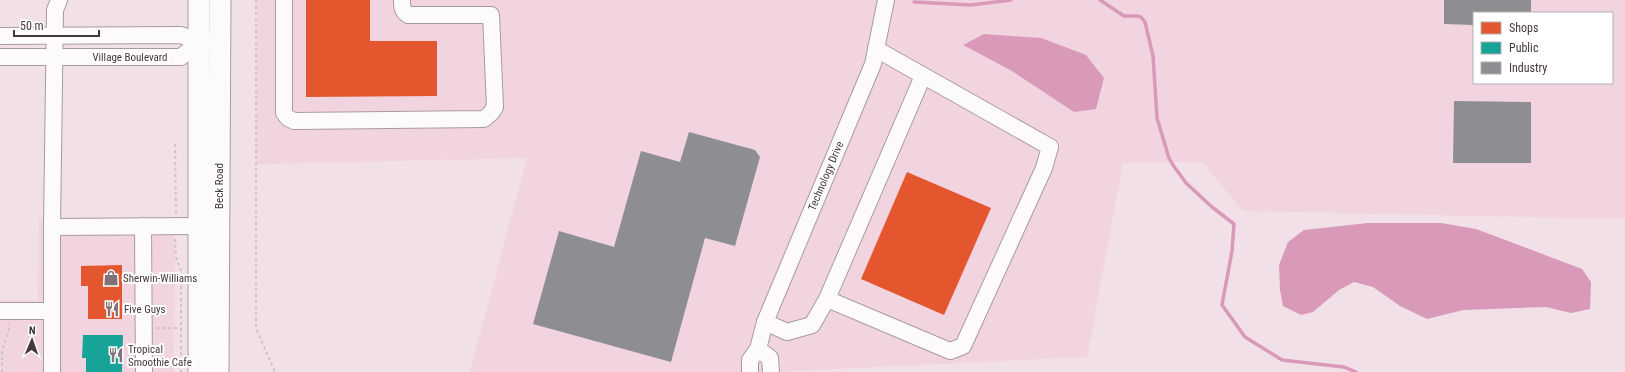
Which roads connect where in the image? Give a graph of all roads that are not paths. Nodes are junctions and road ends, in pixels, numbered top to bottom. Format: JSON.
{"nodes":[{"id":1,"x":59,"y":0,"type":"edge"},
{"id":2,"x":199,"y":0,"type":"edge"},
{"id":3,"x":220,"y":0,"type":"edge"},
{"id":4,"x":284,"y":0,"type":"edge"},
{"id":5,"x":402,"y":0,"type":"edge"},
{"id":6,"x":886,"y":0,"type":"edge"},
{"id":7,"x":491,"y":7,"type":"edge"},
{"id":8,"x":0,"y":36,"type":"edge"},
{"id":9,"x":54,"y":36,"type":"junction"},
{"id":10,"x":199,"y":42,"type":"junction"},
{"id":11,"x":220,"y":42,"type":"junction"},
{"id":12,"x":876,"y":49,"type":"junction"},
{"id":13,"x":0,"y":57,"type":"edge"},
{"id":14,"x":54,"y":58,"type":"junction"},
{"id":15,"x":923,"y":76,"type":"junction"},
{"id":16,"x":144,"y":226,"type":"junction"},
{"id":17,"x":199,"y":226,"type":"junction"},
{"id":18,"x":52,"y":227,"type":"junction"},
{"id":19,"x":827,"y":299,"type":"junction"},
{"id":20,"x":52,"y":311,"type":"junction"},
{"id":21,"x":4,"y":316,"type":"edge"},
{"id":22,"x":765,"y":322,"type":"junction"},
{"id":23,"x":758,"y":349,"type":"junction"},
{"id":24,"x":52,"y":372,"type":"edge"},
{"id":25,"x":144,"y":372,"type":"edge"},
{"id":26,"x":199,"y":372,"type":"edge"},
{"id":27,"x":218,"y":372,"type":"edge"},
{"id":28,"x":750,"y":372,"type":"edge"},
{"id":29,"x":771,"y":372,"type":"edge"}],
"edges":[{"from":1,"to":9,"type":"street"},
{"from":2,"to":10,"type":"main road","name":"Beck Road"},
{"from":3,"to":11,"type":"main road","name":"Beck Road"},
{"from":4,"to":7,"type":"street"},
{"from":5,"to":7,"type":"street"},
{"from":6,"to":12,"type":"street","name":"Technology Drive"},
{"from":8,"to":9,"type":"street","name":"Village Boulevard"},
{"from":9,"to":10,"type":"street","name":"Village Boulevard"},
{"from":9,"to":14,"type":"street"},
{"from":10,"to":11,"type":"street"},
{"from":10,"to":14,"type":"street","name":"Village Boulevard"},
{"from":10,"to":17,"type":"main road","name":"Beck Road"},
{"from":11,"to":27,"type":"main road","name":"Beck Road"},
{"from":12,"to":15,"type":"street"},
{"from":12,"to":22,"type":"street","name":"Technology Drive"},
{"from":13,"to":14,"type":"street","name":"Village Boulevard"},
{"from":14,"to":18,"type":"street"},
{"from":15,"to":19,"type":"street"},
{"from":15,"to":19,"type":"street"},
{"from":16,"to":17,"type":"street"},
{"from":16,"to":18,"type":"street"},
{"from":16,"to":25,"type":"street"},
{"from":17,"to":26,"type":"main road","name":"Beck Road"},
{"from":18,"to":20,"type":"street"},
{"from":19,"to":22,"type":"street"},
{"from":20,"to":21,"type":"street"},
{"from":20,"to":24,"type":"street"},
{"from":22,"to":23,"type":"street","name":"Technology Drive"},
{"from":23,"to":28,"type":"street","name":"Technology Drive"},
{"from":23,"to":29,"type":"street"}]}
